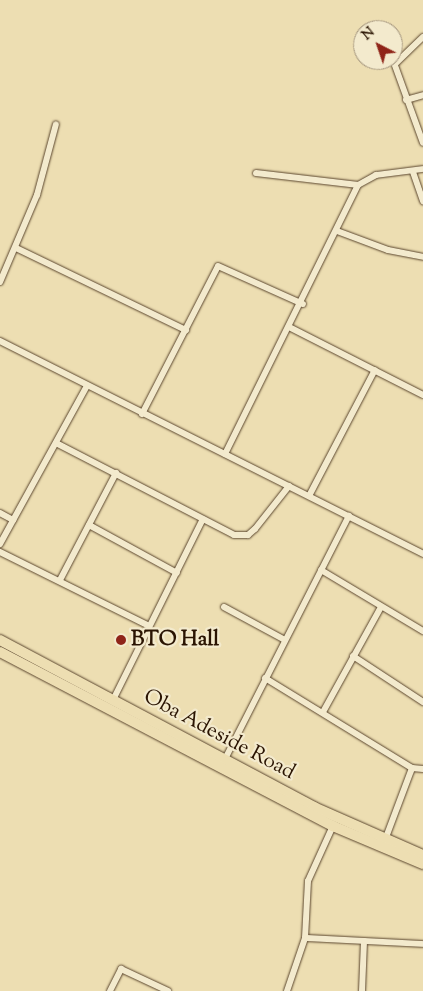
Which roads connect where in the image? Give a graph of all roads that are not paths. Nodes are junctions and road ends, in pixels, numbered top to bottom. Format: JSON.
{"nodes":[{"id":1,"x":423,"y":37,"type":"edge"},
{"id":2,"x":403,"y":54,"type":"edge"},
{"id":3,"x":397,"y":70,"type":"edge"},
{"id":4,"x":423,"y":95,"type":"edge"},
{"id":5,"x":406,"y":100,"type":"junction"},
{"id":6,"x":56,"y":124,"type":"dead end"},
{"id":7,"x":423,"y":143,"type":"edge"},
{"id":8,"x":423,"y":169,"type":"edge"},
{"id":9,"x":413,"y":172,"type":"junction"},
{"id":10,"x":256,"y":173,"type":"dead end"},
{"id":11,"x":358,"y":185,"type":"junction"},
{"id":12,"x":423,"y":201,"type":"edge"},
{"id":13,"x":337,"y":232,"type":"junction"},
{"id":14,"x":16,"y":248,"type":"junction"},
{"id":15,"x":423,"y":257,"type":"edge"},
{"id":16,"x":0,"y":282,"type":"edge"},
{"id":17,"x":303,"y":304,"type":"junction"},
{"id":18,"x":291,"y":328,"type":"junction"},
{"id":19,"x":186,"y":330,"type":"junction"},
{"id":20,"x":0,"y":342,"type":"edge"},
{"id":21,"x":375,"y":370,"type":"junction"},
{"id":22,"x":87,"y":386,"type":"junction"},
{"id":23,"x":423,"y":395,"type":"edge"},
{"id":24,"x":142,"y":414,"type":"junction"},
{"id":25,"x":56,"y":443,"type":"junction"},
{"id":26,"x":225,"y":454,"type":"junction"},
{"id":27,"x":116,"y":473,"type":"junction"},
{"id":28,"x":289,"y":486,"type":"junction"},
{"id":29,"x":309,"y":496,"type":"junction"},
{"id":30,"x":0,"y":513,"type":"edge"},
{"id":31,"x":349,"y":516,"type":"junction"},
{"id":32,"x":204,"y":519,"type":"junction"},
{"id":33,"x":13,"y":520,"type":"junction"},
{"id":34,"x":89,"y":525,"type":"junction"},
{"id":35,"x":0,"y":544,"type":"edge"},
{"id":36,"x":0,"y":552,"type":"edge"},
{"id":37,"x":423,"y":554,"type":"edge"},
{"id":38,"x":321,"y":570,"type":"junction"},
{"id":39,"x":177,"y":573,"type":"junction"},
{"id":40,"x":60,"y":580,"type":"junction"},
{"id":41,"x":224,"y":606,"type":"dead end"},
{"id":42,"x":381,"y":607,"type":"junction"},
{"id":43,"x":149,"y":626,"type":"junction"},
{"id":44,"x":423,"y":631,"type":"edge"},
{"id":45,"x":0,"y":640,"type":"edge"},
{"id":46,"x":285,"y":640,"type":"junction"},
{"id":47,"x":0,"y":652,"type":"edge"},
{"id":48,"x":353,"y":656,"type":"junction"},
{"id":49,"x":265,"y":678,"type":"junction"},
{"id":50,"x":92,"y":694,"type":"junction"},
{"id":51,"x":113,"y":700,"type":"junction"},
{"id":52,"x":423,"y":702,"type":"edge"},
{"id":53,"x":323,"y":712,"type":"junction"},
{"id":54,"x":225,"y":759,"type":"junction"},
{"id":55,"x":412,"y":768,"type":"junction"},
{"id":56,"x":423,"y":769,"type":"edge"},
{"id":57,"x":237,"y":770,"type":"junction"},
{"id":58,"x":333,"y":826,"type":"junction"},
{"id":59,"x":385,"y":841,"type":"junction"},
{"id":60,"x":423,"y":855,"type":"edge"},
{"id":61,"x":423,"y":864,"type":"edge"},
{"id":62,"x":305,"y":938,"type":"junction"},
{"id":63,"x":364,"y":941,"type":"junction"},
{"id":64,"x":423,"y":944,"type":"edge"},
{"id":65,"x":110,"y":991,"type":"edge"},
{"id":66,"x":168,"y":991,"type":"edge"},
{"id":67,"x":287,"y":991,"type":"edge"},
{"id":68,"x":362,"y":991,"type":"edge"}],
"edges":[{"from":1,"to":2,"type":"street"},
{"from":3,"to":5,"type":"street"},
{"from":4,"to":5,"type":"street"},
{"from":5,"to":7,"type":"street"},
{"from":6,"to":14,"type":"street"},
{"from":8,"to":9,"type":"street"},
{"from":9,"to":11,"type":"street"},
{"from":9,"to":12,"type":"street"},
{"from":10,"to":11,"type":"street"},
{"from":11,"to":13,"type":"street"},
{"from":13,"to":15,"type":"street"},
{"from":13,"to":17,"type":"street"},
{"from":14,"to":16,"type":"street"},
{"from":14,"to":19,"type":"street"},
{"from":17,"to":18,"type":"street"},
{"from":17,"to":19,"type":"street"},
{"from":18,"to":21,"type":"street"},
{"from":18,"to":26,"type":"street"},
{"from":19,"to":24,"type":"street"},
{"from":20,"to":22,"type":"street"},
{"from":21,"to":23,"type":"street"},
{"from":21,"to":29,"type":"street"},
{"from":22,"to":24,"type":"street"},
{"from":22,"to":25,"type":"street"},
{"from":24,"to":26,"type":"street"},
{"from":25,"to":27,"type":"street"},
{"from":25,"to":33,"type":"street"},
{"from":26,"to":28,"type":"street"},
{"from":27,"to":32,"type":"street"},
{"from":27,"to":34,"type":"street"},
{"from":28,"to":29,"type":"street"},
{"from":28,"to":32,"type":"street"},
{"from":29,"to":31,"type":"street"},
{"from":30,"to":33,"type":"street"},
{"from":31,"to":37,"type":"street"},
{"from":31,"to":38,"type":"street"},
{"from":32,"to":39,"type":"street"},
{"from":33,"to":35,"type":"street"},
{"from":34,"to":39,"type":"street"},
{"from":34,"to":40,"type":"street"},
{"from":36,"to":40,"type":"street"},
{"from":38,"to":42,"type":"street"},
{"from":38,"to":46,"type":"street"},
{"from":39,"to":43,"type":"street"},
{"from":40,"to":43,"type":"street"},
{"from":41,"to":46,"type":"street"},
{"from":42,"to":44,"type":"street"},
{"from":42,"to":48,"type":"street"},
{"from":43,"to":51,"type":"street"},
{"from":45,"to":50,"type":"main road","name":"Oba Adeside Road"},
{"from":46,"to":49,"type":"street"},
{"from":47,"to":50,"type":"main road"},
{"from":48,"to":52,"type":"street"},
{"from":48,"to":53,"type":"street"},
{"from":49,"to":53,"type":"street"},
{"from":49,"to":54,"type":"street"},
{"from":50,"to":51,"type":"main road","name":"Oba Adeside Road"},
{"from":50,"to":57,"type":"main road"},
{"from":51,"to":54,"type":"main road","name":"Oba Adeside Road"},
{"from":53,"to":55,"type":"street"},
{"from":54,"to":57,"type":"main road","name":"Oba Adeside Road"},
{"from":55,"to":56,"type":"street"},
{"from":55,"to":59,"type":"street"},
{"from":57,"to":58,"type":"main road"},
{"from":57,"to":59,"type":"main road","name":"Oba Adeside Road"},
{"from":58,"to":61,"type":"main road"},
{"from":58,"to":62,"type":"street"},
{"from":59,"to":60,"type":"main road","name":"Oba Adeside Road"},
{"from":62,"to":63,"type":"street"},
{"from":62,"to":67,"type":"street"},
{"from":63,"to":64,"type":"street"},
{"from":63,"to":68,"type":"street"},
{"from":65,"to":66,"type":"street"}]}
